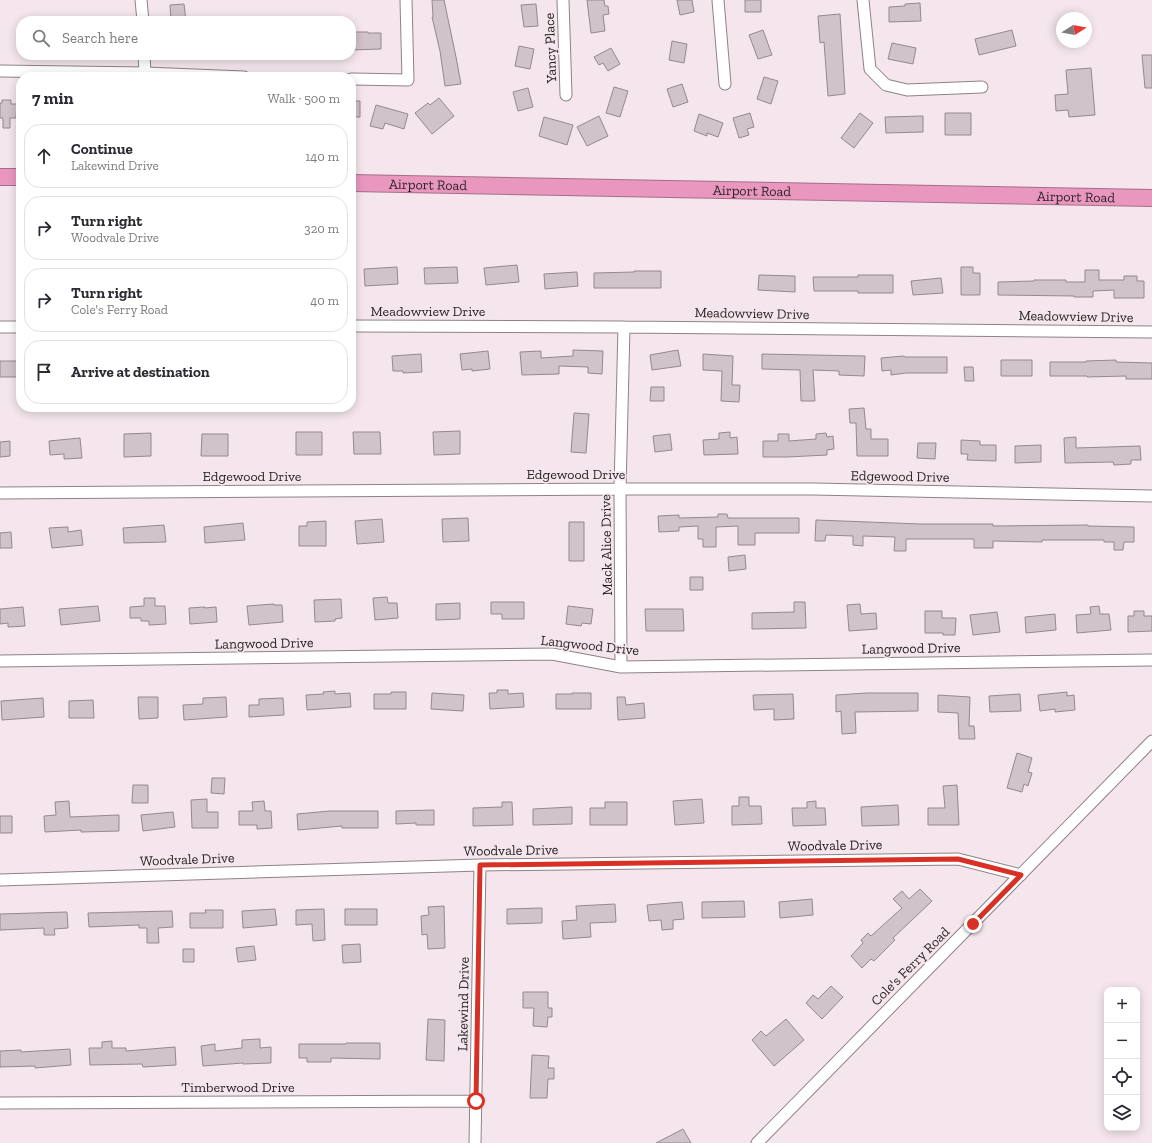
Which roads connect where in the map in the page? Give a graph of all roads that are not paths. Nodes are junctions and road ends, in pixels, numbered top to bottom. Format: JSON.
{"nodes":[{"id":1,"x":142,"y":0,"type":"edge"},
{"id":2,"x":406,"y":0,"type":"edge"},
{"id":3,"x":563,"y":0,"type":"edge"},
{"id":4,"x":718,"y":0,"type":"edge"},
{"id":5,"x":863,"y":0,"type":"edge"},
{"id":6,"x":143,"y":16,"type":"edge"},
{"id":7,"x":145,"y":60,"type":"edge"},
{"id":8,"x":0,"y":71,"type":"edge"},
{"id":9,"x":73,"y":72,"type":"edge"},
{"id":10,"x":146,"y":72,"type":"edge"},
{"id":11,"x":356,"y":79,"type":"edge"},
{"id":12,"x":724,"y":84,"type":"dead end"},
{"id":13,"x":982,"y":87,"type":"dead end"},
{"id":14,"x":566,"y":95,"type":"dead end"},
{"id":15,"x":0,"y":177,"type":"edge"},
{"id":16,"x":16,"y":177,"type":"edge"},
{"id":17,"x":356,"y":183,"type":"edge"},
{"id":18,"x":1152,"y":198,"type":"edge"},
{"id":19,"x":356,"y":326,"type":"edge"},
{"id":20,"x":0,"y":327,"type":"edge"},
{"id":21,"x":16,"y":327,"type":"edge"},
{"id":22,"x":624,"y":327,"type":"junction"},
{"id":23,"x":1152,"y":332,"type":"edge"},
{"id":24,"x":620,"y":488,"type":"junction"},
{"id":25,"x":0,"y":493,"type":"edge"},
{"id":26,"x":1152,"y":496,"type":"edge"},
{"id":27,"x":1152,"y":660,"type":"edge"},
{"id":28,"x":0,"y":662,"type":"edge"},
{"id":29,"x":621,"y":667,"type":"junction"},
{"id":30,"x":1152,"y":741,"type":"edge"},
{"id":31,"x":480,"y":865,"type":"junction"},
{"id":32,"x":1021,"y":875,"type":"junction"},
{"id":33,"x":0,"y":880,"type":"edge"},
{"id":34,"x":476,"y":1101,"type":"junction"},
{"id":35,"x":0,"y":1103,"type":"edge"},
{"id":36,"x":475,"y":1143,"type":"edge"},
{"id":37,"x":757,"y":1143,"type":"edge"}],
"edges":[{"from":1,"to":6,"type":"street"},
{"from":2,"to":11,"type":"street"},
{"from":3,"to":14,"type":"street","name":"Yancy Place"},
{"from":4,"to":12,"type":"street"},
{"from":5,"to":13,"type":"street"},
{"from":7,"to":10,"type":"street"},
{"from":8,"to":9,"type":"street"},
{"from":15,"to":16,"type":"highway"},
{"from":17,"to":18,"type":"highway","name":"Airport Road"},
{"from":19,"to":22,"type":"street","name":"Meadowview Drive"},
{"from":20,"to":21,"type":"street"},
{"from":22,"to":23,"type":"street","name":"Meadowview Drive"},
{"from":22,"to":24,"type":"street","name":"Mack Alice Drive"},
{"from":24,"to":25,"type":"street","name":"Edgewood Drive"},
{"from":24,"to":26,"type":"street","name":"Edgewood Drive"},
{"from":24,"to":29,"type":"street","name":"Mack Alice Drive"},
{"from":27,"to":29,"type":"street","name":"Langwood Drive"},
{"from":28,"to":29,"type":"street","name":"Langwood Drive"},
{"from":30,"to":32,"type":"street","name":"Cole's Ferry Road"},
{"from":31,"to":32,"type":"street","name":"Woodvale Drive"},
{"from":31,"to":33,"type":"street","name":"Woodvale Drive"},
{"from":31,"to":34,"type":"street","name":"Lakewind Drive"},
{"from":32,"to":37,"type":"street","name":"Cole's Ferry Road"},
{"from":34,"to":35,"type":"street","name":"Timberwood Drive"},
{"from":34,"to":36,"type":"street","name":"Lakewind Drive"}]}
